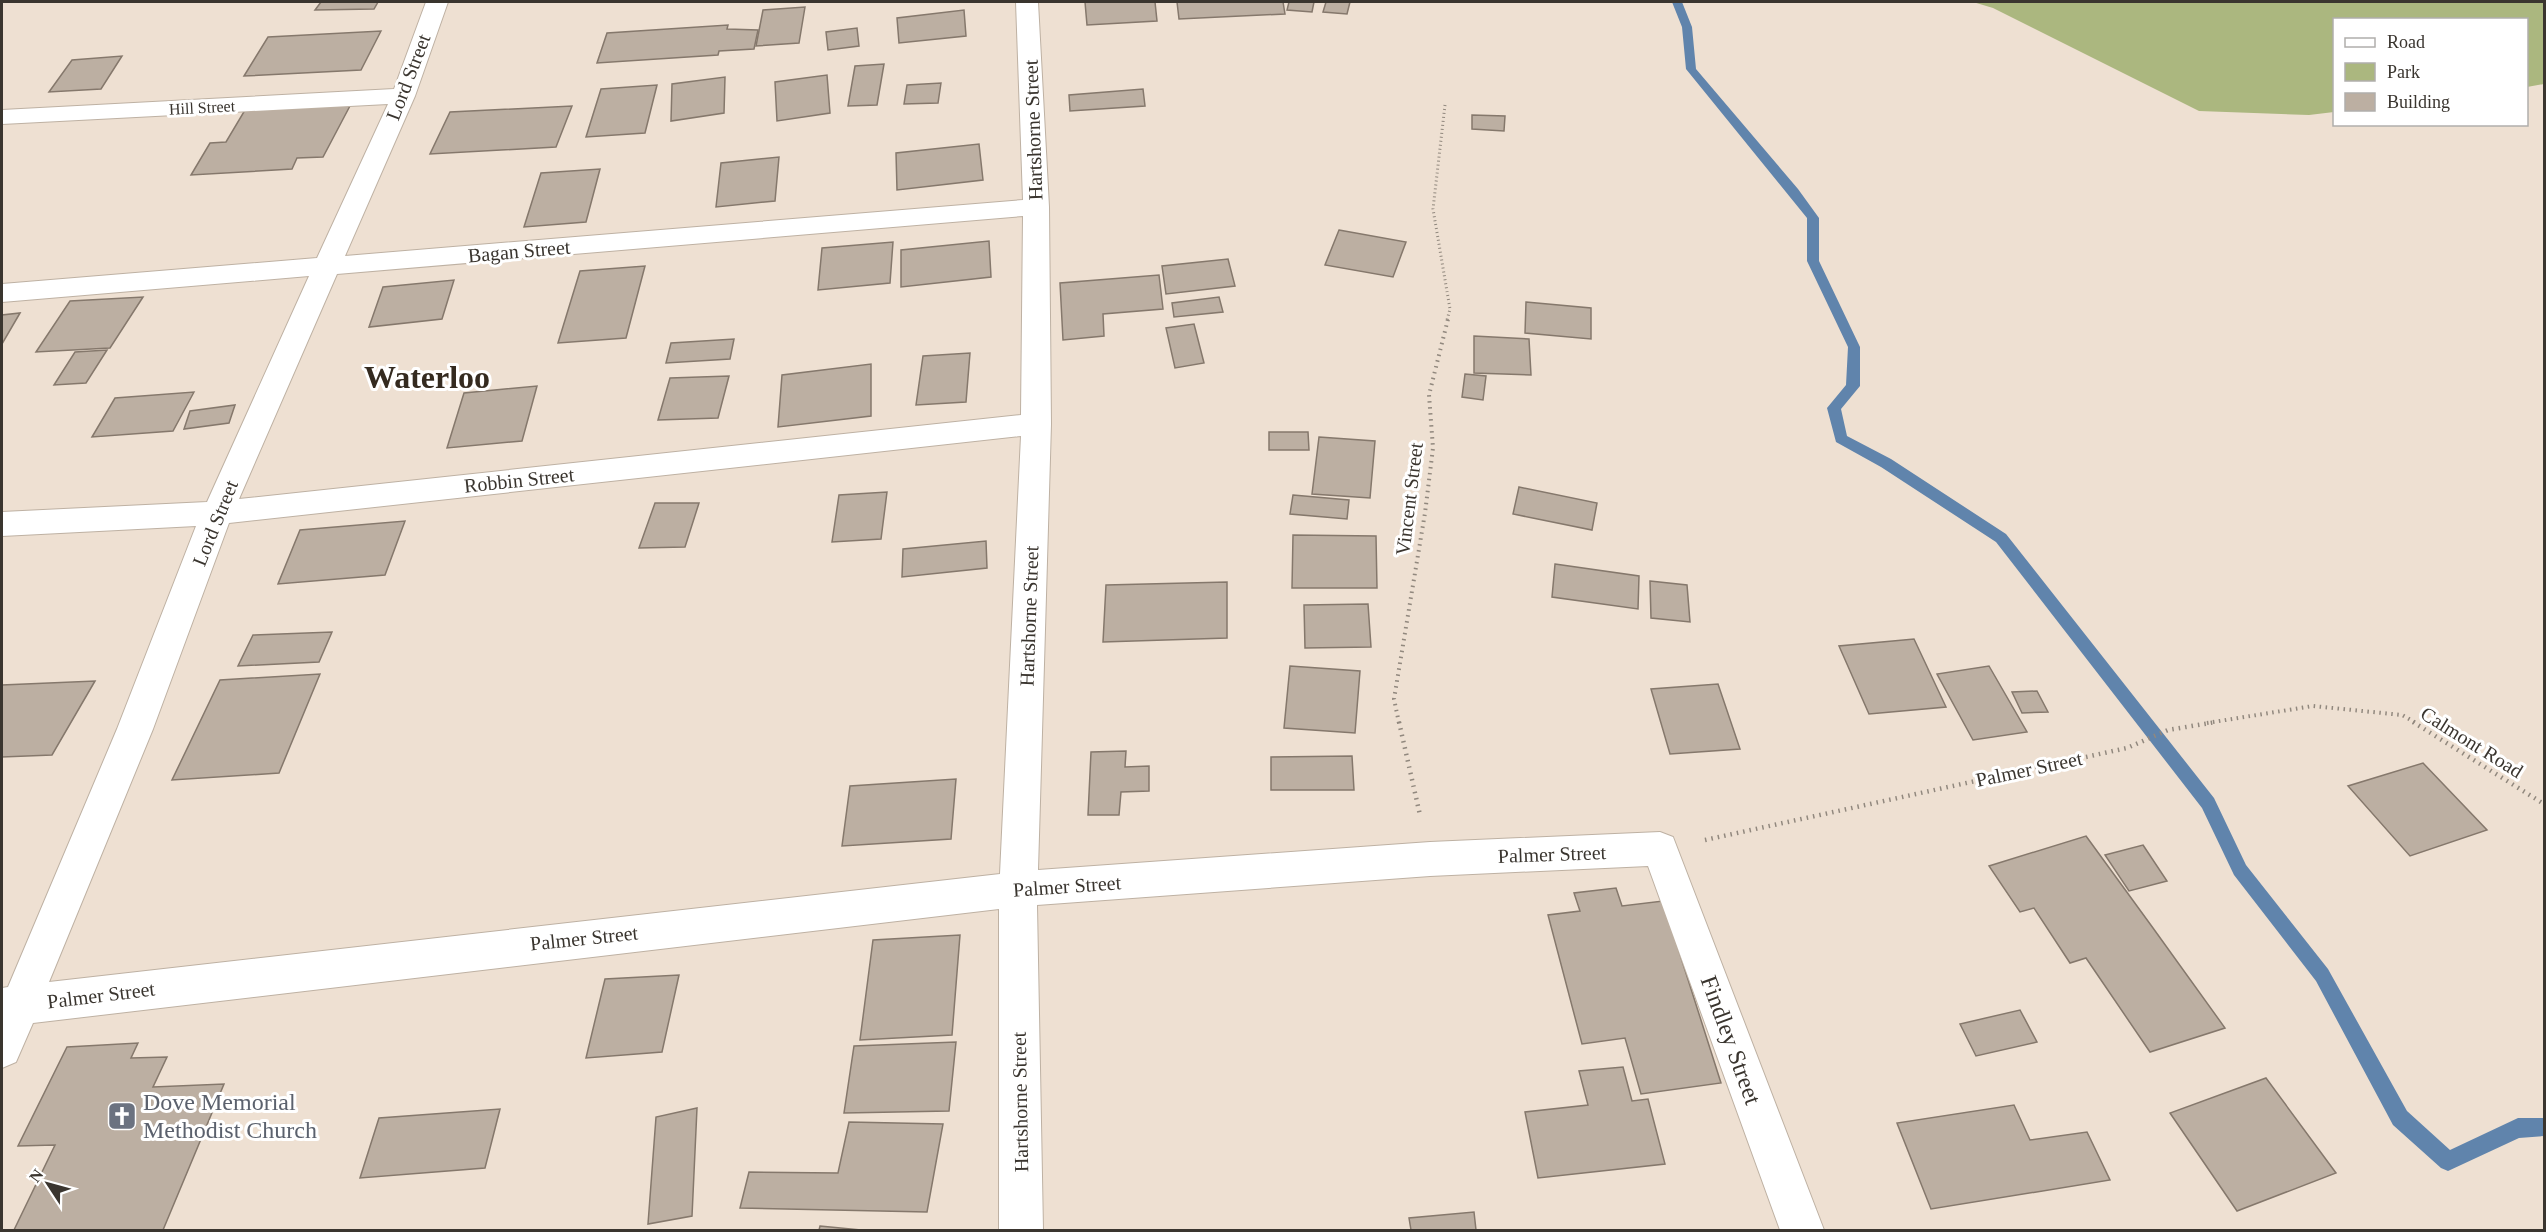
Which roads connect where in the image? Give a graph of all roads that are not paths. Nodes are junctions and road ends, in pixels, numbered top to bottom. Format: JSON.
{"nodes":[{"id":1,"x":437,"y":2,"type":"edge"},
{"id":2,"x":1027,"y":2,"type":"edge"},
{"id":3,"x":403,"y":96,"type":"junction"},
{"id":4,"x":2,"y":117,"type":"edge"},
{"id":5,"x":1036,"y":207,"type":"junction"},
{"id":6,"x":325,"y":267,"type":"junction"},
{"id":7,"x":2,"y":293,"type":"edge"},
{"id":8,"x":1036,"y":424,"type":"junction"},
{"id":9,"x":217,"y":513,"type":"junction"},
{"id":10,"x":2,"y":524,"type":"edge"},
{"id":11,"x":1660,"y":849,"type":"joint"},
{"id":12,"x":1018,"y":889,"type":"junction"},
{"id":13,"x":10,"y":1006,"type":"edge"},
{"id":14,"x":2,"y":1048,"type":"edge"},
{"id":15,"x":1021,"y":1230,"type":"edge"},
{"id":16,"x":1802,"y":1230,"type":"edge"}],
"edges":[{"from":1,"to":3,"type":"street","name":"Lord Street"},
{"from":2,"to":5,"type":"street","name":"Hartshorne Street"},
{"from":3,"to":4,"type":"street","name":"Hill Street"},
{"from":3,"to":6,"type":"street","name":"Lord Street"},
{"from":5,"to":6,"type":"street","name":"Bagan Street"},
{"from":5,"to":8,"type":"street","name":"Hartshorne Street"},
{"from":6,"to":7,"type":"street","name":"Bagan Street"},
{"from":6,"to":9,"type":"street","name":"Lord Street"},
{"from":8,"to":9,"type":"street","name":"Robbin Street"},
{"from":8,"to":12,"type":"street","name":"Hartshorne Street"},
{"from":9,"to":10,"type":"street","name":"Robbin Street"},
{"from":9,"to":13,"type":"street","name":"Lord Street"},
{"from":11,"to":12,"type":"street","name":"Palmer Street"},
{"from":11,"to":16,"type":"street","name":"Findley Street"},
{"from":12,"to":13,"type":"street","name":"Palmer Street"},
{"from":12,"to":15,"type":"street","name":"Hartshorne Street"},
{"from":13,"to":14,"type":"street","name":"Lord Street"}]}
